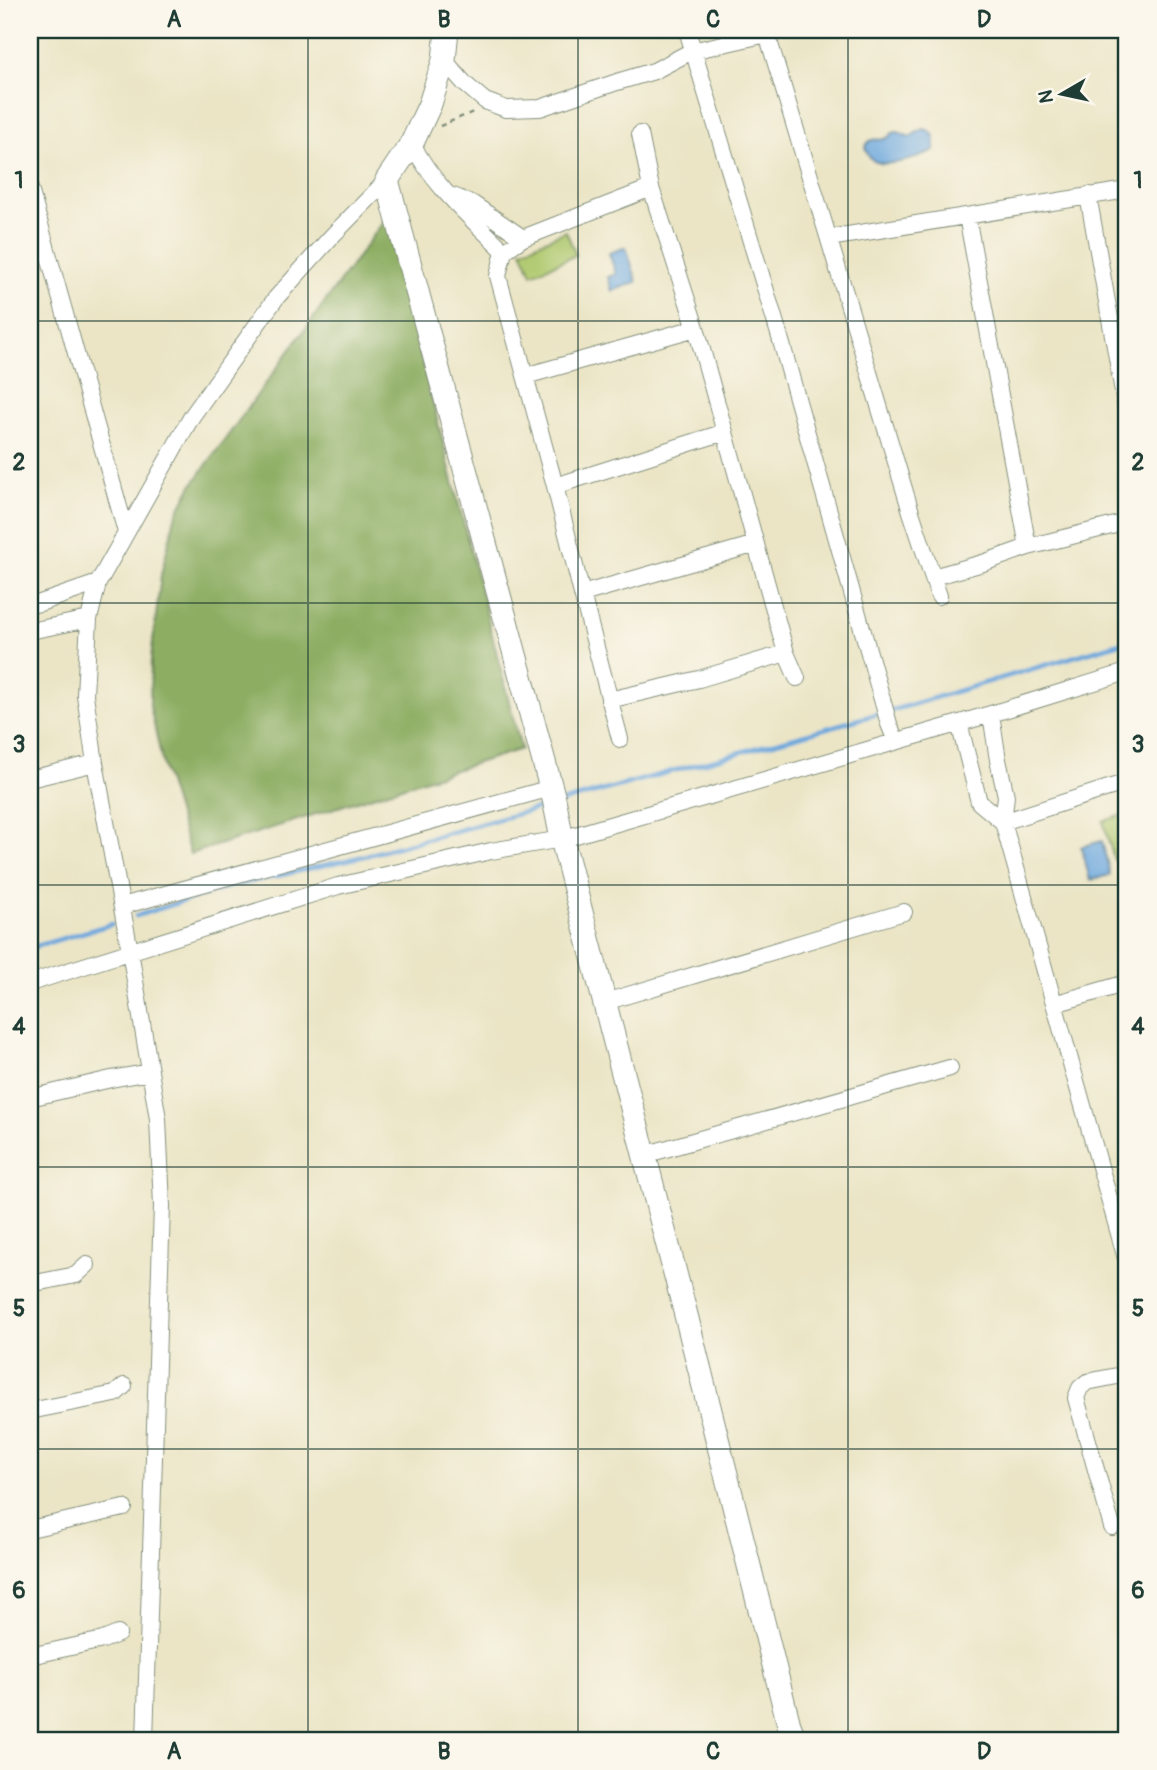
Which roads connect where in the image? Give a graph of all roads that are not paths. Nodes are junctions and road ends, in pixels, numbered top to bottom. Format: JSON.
{"nodes":[{"id":1,"x":447,"y":30,"type":"edge"},
{"id":2,"x":687,"y":30,"type":"edge"},
{"id":3,"x":783,"y":30,"type":"edge"},
{"id":4,"x":767,"y":34,"type":"junction"},
{"id":5,"x":692,"y":51,"type":"junction"},
{"id":6,"x":444,"y":60,"type":"junction"},
{"id":7,"x":640,"y":134,"type":"dead end"},
{"id":8,"x":412,"y":143,"type":"junction"},
{"id":9,"x":387,"y":180,"type":"junction"},
{"id":10,"x":651,"y":188,"type":"junction"},
{"id":11,"x":30,"y":189,"type":"edge"},
{"id":12,"x":1127,"y":190,"type":"edge"},
{"id":13,"x":449,"y":195,"type":"junction"},
{"id":14,"x":1088,"y":195,"type":"junction"},
{"id":15,"x":967,"y":216,"type":"junction"},
{"id":16,"x":523,"y":238,"type":"junction"},
{"id":17,"x":829,"y":238,"type":"junction"},
{"id":18,"x":503,"y":251,"type":"junction"},
{"id":19,"x":696,"y":328,"type":"junction"},
{"id":20,"x":525,"y":376,"type":"junction"},
{"id":21,"x":1127,"y":414,"type":"edge"},
{"id":22,"x":725,"y":432,"type":"junction"},
{"id":23,"x":555,"y":486,"type":"junction"},
{"id":24,"x":1127,"y":522,"type":"edge"},
{"id":25,"x":126,"y":532,"type":"junction"},
{"id":26,"x":756,"y":544,"type":"junction"},
{"id":27,"x":1028,"y":547,"type":"junction"},
{"id":28,"x":933,"y":577,"type":"junction"},
{"id":29,"x":98,"y":583,"type":"junction"},
{"id":30,"x":582,"y":594,"type":"junction"},
{"id":31,"x":939,"y":596,"type":"dead end"},
{"id":32,"x":35,"y":604,"type":"edge"},
{"id":33,"x":89,"y":619,"type":"junction"},
{"id":34,"x":38,"y":629,"type":"edge"},
{"id":35,"x":786,"y":653,"type":"junction"},
{"id":36,"x":1127,"y":672,"type":"edge"},
{"id":37,"x":797,"y":678,"type":"dead end"},
{"id":38,"x":609,"y":700,"type":"junction"},
{"id":39,"x":991,"y":714,"type":"junction"},
{"id":40,"x":959,"y":723,"type":"junction"},
{"id":41,"x":620,"y":739,"type":"dead end"},
{"id":42,"x":896,"y":741,"type":"junction"},
{"id":43,"x":95,"y":763,"type":"junction"},
{"id":44,"x":30,"y":779,"type":"edge"},
{"id":45,"x":1127,"y":782,"type":"edge"},
{"id":46,"x":556,"y":811,"type":"junction"},
{"id":47,"x":1003,"y":822,"type":"junction"},
{"id":48,"x":121,"y":906,"type":"junction"},
{"id":49,"x":904,"y":912,"type":"dead end"},
{"id":50,"x":130,"y":951,"type":"junction"},
{"id":51,"x":30,"y":982,"type":"edge"},
{"id":52,"x":1127,"y":983,"type":"edge"},
{"id":53,"x":604,"y":1002,"type":"junction"},
{"id":54,"x":1054,"y":1004,"type":"junction"},
{"id":55,"x":950,"y":1068,"type":"dead end"},
{"id":56,"x":150,"y":1072,"type":"junction"},
{"id":57,"x":30,"y":1098,"type":"edge"},
{"id":58,"x":644,"y":1155,"type":"junction"},
{"id":59,"x":1125,"y":1264,"type":"edge"},
{"id":60,"x":87,"y":1265,"type":"dead end"},
{"id":61,"x":30,"y":1284,"type":"edge"},
{"id":62,"x":1127,"y":1374,"type":"edge"},
{"id":63,"x":124,"y":1386,"type":"dead end"},
{"id":64,"x":30,"y":1411,"type":"edge"},
{"id":65,"x":124,"y":1508,"type":"dead end"},
{"id":66,"x":1112,"y":1527,"type":"dead end"},
{"id":67,"x":30,"y":1529,"type":"edge"},
{"id":68,"x":118,"y":1634,"type":"dead end"},
{"id":69,"x":30,"y":1656,"type":"edge"},
{"id":70,"x":145,"y":1740,"type":"edge"},
{"id":71,"x":795,"y":1740,"type":"edge"}],
"edges":[{"from":1,"to":6,"type":"street"},
{"from":2,"to":5,"type":"street"},
{"from":3,"to":4,"type":"lane"},
{"from":4,"to":5,"type":"street"},
{"from":4,"to":17,"type":"street"},
{"from":5,"to":6,"type":"street"},
{"from":5,"to":42,"type":"street"},
{"from":6,"to":8,"type":"street"},
{"from":7,"to":10,"type":"street"},
{"from":8,"to":9,"type":"street"},
{"from":8,"to":13,"type":"street"},
{"from":9,"to":25,"type":"street"},
{"from":9,"to":46,"type":"street"},
{"from":10,"to":16,"type":"street"},
{"from":10,"to":19,"type":"street"},
{"from":11,"to":25,"type":"street"},
{"from":12,"to":14,"type":"street"},
{"from":13,"to":16,"type":"street"},
{"from":13,"to":18,"type":"street"},
{"from":14,"to":15,"type":"street"},
{"from":14,"to":21,"type":"street"},
{"from":15,"to":17,"type":"street"},
{"from":15,"to":27,"type":"street"},
{"from":16,"to":18,"type":"street"},
{"from":17,"to":28,"type":"street"},
{"from":18,"to":20,"type":"street"},
{"from":19,"to":20,"type":"street"},
{"from":19,"to":22,"type":"street"},
{"from":20,"to":23,"type":"street"},
{"from":22,"to":23,"type":"street"},
{"from":22,"to":26,"type":"street"},
{"from":23,"to":30,"type":"street"},
{"from":24,"to":27,"type":"street"},
{"from":25,"to":29,"type":"street"},
{"from":26,"to":30,"type":"street"},
{"from":26,"to":35,"type":"street"},
{"from":27,"to":28,"type":"street"},
{"from":28,"to":31,"type":"street"},
{"from":29,"to":32,"type":"street"},
{"from":29,"to":33,"type":"street"},
{"from":30,"to":38,"type":"street"},
{"from":32,"to":34,"type":"street"},
{"from":33,"to":34,"type":"street"},
{"from":33,"to":43,"type":"street"},
{"from":35,"to":37,"type":"street"},
{"from":35,"to":38,"type":"street"},
{"from":36,"to":39,"type":"street"},
{"from":38,"to":41,"type":"street"},
{"from":39,"to":40,"type":"street"},
{"from":39,"to":47,"type":"street"},
{"from":40,"to":42,"type":"street"},
{"from":40,"to":47,"type":"street"},
{"from":42,"to":46,"type":"street"},
{"from":43,"to":44,"type":"street"},
{"from":43,"to":48,"type":"street"},
{"from":45,"to":47,"type":"street"},
{"from":46,"to":48,"type":"street"},
{"from":46,"to":50,"type":"street"},
{"from":46,"to":53,"type":"street"},
{"from":47,"to":54,"type":"street"},
{"from":48,"to":50,"type":"street"},
{"from":49,"to":53,"type":"street"},
{"from":50,"to":51,"type":"street"},
{"from":50,"to":56,"type":"street"},
{"from":52,"to":54,"type":"street"},
{"from":53,"to":58,"type":"street"},
{"from":54,"to":59,"type":"street"},
{"from":55,"to":58,"type":"street"},
{"from":56,"to":57,"type":"street"},
{"from":56,"to":70,"type":"street"},
{"from":58,"to":71,"type":"street"},
{"from":60,"to":61,"type":"street"},
{"from":62,"to":66,"type":"street"},
{"from":63,"to":64,"type":"street"},
{"from":65,"to":67,"type":"street"},
{"from":68,"to":69,"type":"street"}]}
